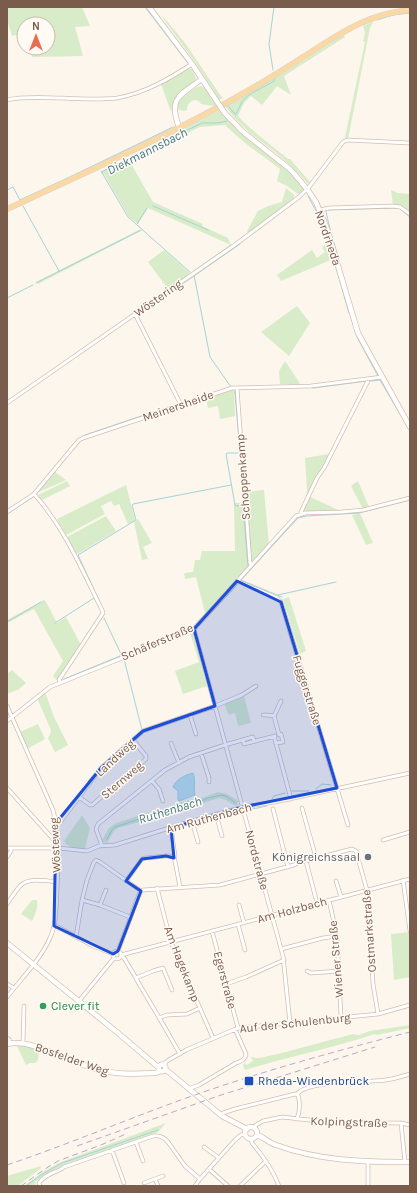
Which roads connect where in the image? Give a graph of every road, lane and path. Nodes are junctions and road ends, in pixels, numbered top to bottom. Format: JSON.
{"nodes":[{"id":1,"x":148,"y":7,"type":"edge"},
{"id":2,"x":410,"y":10,"type":"edge"},
{"id":3,"x":192,"y":64,"type":"junction"},
{"id":4,"x":203,"y":80,"type":"junction"},
{"id":5,"x":7,"y":100,"type":"edge"},
{"id":6,"x":181,"y":126,"type":"junction"},
{"id":7,"x":410,"y":143,"type":"edge"},
{"id":8,"x":307,"y":189,"type":"junction"},
{"id":9,"x":7,"y":210,"type":"edge"},
{"id":10,"x":320,"y":210,"type":"junction"},
{"id":11,"x":410,"y":214,"type":"edge"},
{"id":12,"x":135,"y":314,"type":"junction"},
{"id":13,"x":382,"y":377,"type":"junction"},
{"id":14,"x":369,"y":379,"type":"junction"},
{"id":15,"x":237,"y":388,"type":"junction"},
{"id":16,"x":7,"y":403,"type":"edge"},
{"id":17,"x":181,"y":405,"type":"junction"},
{"id":18,"x":410,"y":427,"type":"edge"},
{"id":19,"x":34,"y":494,"type":"junction"},
{"id":20,"x":410,"y":498,"type":"edge"},
{"id":21,"x":7,"y":512,"type":"edge"},
{"id":22,"x":301,"y":514,"type":"junction"},
{"id":23,"x":252,"y":565,"type":"junction"},
{"id":24,"x":237,"y":581,"type":"junction"},
{"id":25,"x":194,"y":629,"type":"junction"},
{"id":26,"x":60,"y":682,"type":"junction"},
{"id":27,"x":256,"y":686,"type":"dead end"},
{"id":28,"x":281,"y":701,"type":"dead end"},
{"id":29,"x":7,"y":706,"type":"edge"},
{"id":30,"x":215,"y":706,"type":"junction"},
{"id":31,"x":190,"y":715,"type":"junction"},
{"id":32,"x":264,"y":715,"type":"dead end"},
{"id":33,"x":274,"y":716,"type":"junction"},
{"id":34,"x":12,"y":718,"type":"junction"},
{"id":35,"x":7,"y":721,"type":"edge"},
{"id":36,"x":196,"y":734,"type":"dead end"},
{"id":37,"x":279,"y":735,"type":"junction"},
{"id":38,"x":274,"y":736,"type":"junction"},
{"id":39,"x":133,"y":740,"type":"junction"},
{"id":40,"x":276,"y":743,"type":"junction"},
{"id":41,"x":171,"y":744,"type":"dead end"},
{"id":42,"x":226,"y":745,"type":"junction"},
{"id":43,"x":201,"y":753,"type":"junction"},
{"id":44,"x":179,"y":763,"type":"junction"},
{"id":45,"x":410,"y":773,"type":"edge"},
{"id":46,"x":152,"y":781,"type":"junction"},
{"id":47,"x":209,"y":782,"type":"dead end"},
{"id":48,"x":7,"y":788,"type":"edge"},
{"id":49,"x":337,"y":788,"type":"junction"},
{"id":50,"x":79,"y":797,"type":"junction"},
{"id":51,"x":291,"y":798,"type":"junction"},
{"id":52,"x":163,"y":801,"type":"dead end"},
{"id":53,"x":243,"y":807,"type":"junction"},
{"id":54,"x":302,"y":808,"type":"dead end"},
{"id":55,"x":273,"y":809,"type":"dead end"},
{"id":56,"x":216,"y":814,"type":"junction"},
{"id":57,"x":192,"y":821,"type":"junction"},
{"id":58,"x":56,"y":823,"type":"junction"},
{"id":59,"x":348,"y":825,"type":"dead end"},
{"id":60,"x":171,"y":828,"type":"junction"},
{"id":61,"x":410,"y":832,"type":"edge"},
{"id":62,"x":222,"y":836,"type":"dead end"},
{"id":63,"x":382,"y":840,"type":"dead end"},
{"id":64,"x":58,"y":842,"type":"junction"},
{"id":65,"x":198,"y":842,"type":"dead end"},
{"id":66,"x":102,"y":846,"type":"junction"},
{"id":67,"x":7,"y":848,"type":"edge"},
{"id":68,"x":11,"y":848,"type":"junction"},
{"id":69,"x":58,"y":848,"type":"junction"},
{"id":70,"x":7,"y":857,"type":"edge"},
{"id":71,"x":174,"y":858,"type":"junction"},
{"id":72,"x":316,"y":858,"type":"junction"},
{"id":73,"x":306,"y":861,"type":"junction"},
{"id":74,"x":288,"y":867,"type":"junction"},
{"id":75,"x":261,"y":874,"type":"junction"},
{"id":76,"x":410,"y":878,"type":"edge"},
{"id":77,"x":403,"y":880,"type":"junction"},
{"id":78,"x":126,"y":881,"type":"junction"},
{"id":79,"x":336,"y":881,"type":"dead end"},
{"id":80,"x":57,"y":882,"type":"junction"},
{"id":81,"x":180,"y":887,"type":"junction"},
{"id":82,"x":157,"y":888,"type":"junction"},
{"id":83,"x":106,"y":890,"type":"dead end"},
{"id":84,"x":368,"y":890,"type":"junction"},
{"id":85,"x":141,"y":891,"type":"junction"},
{"id":86,"x":340,"y":897,"type":"junction"},
{"id":87,"x":82,"y":900,"type":"junction"},
{"id":88,"x":329,"y":900,"type":"junction"},
{"id":89,"x":317,"y":903,"type":"junction"},
{"id":90,"x":7,"y":904,"type":"edge"},
{"id":91,"x":239,"y":904,"type":"dead end"},
{"id":92,"x":100,"y":905,"type":"junction"},
{"id":93,"x":272,"y":915,"type":"junction"},
{"id":94,"x":130,"y":917,"type":"junction"},
{"id":95,"x":244,"y":923,"type":"junction"},
{"id":96,"x":238,"y":924,"type":"junction"},
{"id":97,"x":54,"y":926,"type":"junction"},
{"id":98,"x":212,"y":931,"type":"junction"},
{"id":99,"x":410,"y":931,"type":"edge"},
{"id":100,"x":337,"y":936,"type":"junction"},
{"id":101,"x":76,"y":937,"type":"junction"},
{"id":102,"x":171,"y":942,"type":"junction"},
{"id":103,"x":7,"y":943,"type":"edge"},
{"id":104,"x":281,"y":949,"type":"junction"},
{"id":105,"x":245,"y":950,"type":"dead end"},
{"id":106,"x":118,"y":951,"type":"junction"},
{"id":107,"x":113,"y":956,"type":"junction"},
{"id":108,"x":121,"y":956,"type":"junction"},
{"id":109,"x":284,"y":960,"type":"junction"},
{"id":110,"x":33,"y":964,"type":"junction"},
{"id":111,"x":307,"y":971,"type":"dead end"},
{"id":112,"x":339,"y":972,"type":"junction"},
{"id":113,"x":136,"y":978,"type":"junction"},
{"id":114,"x":7,"y":984,"type":"edge"},
{"id":115,"x":226,"y":984,"type":"junction"},
{"id":116,"x":14,"y":988,"type":"junction"},
{"id":117,"x":172,"y":990,"type":"dead end"},
{"id":118,"x":7,"y":997,"type":"edge"},
{"id":119,"x":79,"y":1001,"type":"junction"},
{"id":120,"x":410,"y":1005,"type":"edge"},
{"id":121,"x":24,"y":1006,"type":"dead end"},
{"id":122,"x":200,"y":1008,"type":"junction"},
{"id":123,"x":378,"y":1014,"type":"junction"},
{"id":124,"x":341,"y":1017,"type":"junction"},
{"id":125,"x":159,"y":1018,"type":"junction"},
{"id":126,"x":290,"y":1023,"type":"junction"},
{"id":127,"x":237,"y":1028,"type":"junction"},
{"id":128,"x":7,"y":1038,"type":"edge"},
{"id":129,"x":213,"y":1038,"type":"junction"},
{"id":130,"x":23,"y":1043,"type":"junction"},
{"id":131,"x":9,"y":1044,"type":"edge"},
{"id":132,"x":180,"y":1054,"type":"junction"},
{"id":133,"x":162,"y":1068,"type":"junction"},
{"id":134,"x":410,"y":1074,"type":"edge"},
{"id":135,"x":188,"y":1089,"type":"junction"},
{"id":136,"x":297,"y":1094,"type":"junction"},
{"id":137,"x":243,"y":1108,"type":"junction"},
{"id":138,"x":222,"y":1116,"type":"junction"},
{"id":139,"x":297,"y":1119,"type":"junction"},
{"id":140,"x":229,"y":1120,"type":"junction"},
{"id":141,"x":401,"y":1123,"type":"junction"},
{"id":142,"x":410,"y":1124,"type":"edge"},
{"id":143,"x":254,"y":1128,"type":"junction"},
{"id":144,"x":247,"y":1129,"type":"junction"},
{"id":145,"x":245,"y":1134,"type":"junction"},
{"id":146,"x":257,"y":1135,"type":"junction"},
{"id":147,"x":251,"y":1139,"type":"junction"},
{"id":148,"x":136,"y":1142,"type":"junction"},
{"id":149,"x":204,"y":1147,"type":"dead end"},
{"id":150,"x":112,"y":1150,"type":"junction"},
{"id":151,"x":219,"y":1158,"type":"junction"},
{"id":152,"x":143,"y":1161,"type":"dead end"},
{"id":153,"x":266,"y":1161,"type":"junction"},
{"id":154,"x":368,"y":1162,"type":"junction"},
{"id":155,"x":407,"y":1162,"type":"edge"},
{"id":156,"x":209,"y":1169,"type":"junction"},
{"id":157,"x":163,"y":1176,"type":"dead end"},
{"id":158,"x":200,"y":1178,"type":"junction"},
{"id":159,"x":155,"y":1179,"type":"junction"},
{"id":160,"x":124,"y":1183,"type":"dead end"},
{"id":161,"x":144,"y":1183,"type":"dead end"},
{"id":162,"x":40,"y":1185,"type":"edge"},
{"id":163,"x":158,"y":1186,"type":"edge"},
{"id":164,"x":195,"y":1186,"type":"edge"},
{"id":165,"x":228,"y":1186,"type":"edge"},
{"id":166,"x":240,"y":1186,"type":"edge"},
{"id":167,"x":279,"y":1186,"type":"edge"},
{"id":168,"x":368,"y":1186,"type":"edge"}],
"edges":[{"from":1,"to":3,"type":"main road","name":"Nordrheda"},
{"from":2,"to":6,"type":"main road"},
{"from":3,"to":4,"type":"main road","name":"Nordrheda"},
{"from":3,"to":5,"type":"street"},
{"from":4,"to":6,"type":"main road"},
{"from":4,"to":8,"type":"main road","name":"Nordrheda","bridge":true},
{"from":6,"to":9,"type":"main road"},
{"from":7,"to":8,"type":"street","name":"Wöstering"},
{"from":8,"to":10,"type":"main road","name":"Nordrheda"},
{"from":8,"to":12,"type":"street","name":"Wöstering"},
{"from":10,"to":11,"type":"street"},
{"from":10,"to":13,"type":"main road","name":"Nordrheda"},
{"from":12,"to":16,"type":"street","name":"Wöstering"},
{"from":12,"to":17,"type":"street"},
{"from":13,"to":14,"type":"street","name":"Meinersheide"},
{"from":13,"to":18,"type":"main road","name":"Nordrheda"},
{"from":14,"to":15,"type":"street","name":"Meinersheide"},
{"from":14,"to":22,"type":"street","name":"Schäferstraße"},
{"from":15,"to":17,"type":"street","name":"Meinersheide"},
{"from":15,"to":23,"type":"street","name":"Schoppenkamp"},
{"from":17,"to":19,"type":"street","name":"Meinersheide"},
{"from":19,"to":21,"type":"street","name":"Meinersheide"},
{"from":19,"to":26,"type":"street"},
{"from":20,"to":22,"type":"street"},
{"from":22,"to":23,"type":"street","name":"Schäferstraße"},
{"from":23,"to":24,"type":"street","name":"Schäferstraße"},
{"from":24,"to":25,"type":"street","name":"Schäferstraße"},
{"from":24,"to":49,"type":"street","name":"Fuggerstraße"},
{"from":25,"to":26,"type":"street","name":"Schäferstraße"},
{"from":25,"to":30,"type":"street","name":"Nordstraße"},
{"from":26,"to":34,"type":"street","name":"Schäferstraße"},
{"from":27,"to":30,"type":"street","name":"Landweg"},
{"from":28,"to":33,"type":"street"},
{"from":29,"to":34,"type":"street","name":"Wösteweg"},
{"from":30,"to":31,"type":"street","name":"Landweg"},
{"from":30,"to":42,"type":"street","name":"Nordstraße"},
{"from":31,"to":36,"type":"street"},
{"from":31,"to":39,"type":"street","name":"Landweg"},
{"from":32,"to":33,"type":"street"},
{"from":33,"to":37,"type":"street"},
{"from":34,"to":35,"type":"street","name":"Schäferstraße"},
{"from":34,"to":58,"type":"street","name":"Wösteweg"},
{"from":37,"to":38,"type":"street"},
{"from":37,"to":40,"type":"street"},
{"from":38,"to":40,"type":"street"},
{"from":38,"to":42,"type":"street"},
{"from":39,"to":50,"type":"street","name":"Landweg"},
{"from":39,"to":50,"type":"street","name":"Sternweg"},
{"from":40,"to":51,"type":"street"},
{"from":41,"to":44,"type":"street"},
{"from":42,"to":43,"type":"street"},
{"from":42,"to":53,"type":"street","name":"Nordstraße"},
{"from":43,"to":44,"type":"street"},
{"from":43,"to":47,"type":"street"},
{"from":44,"to":46,"type":"street"},
{"from":45,"to":49,"type":"street","name":"Am Ruthenbach"},
{"from":46,"to":52,"type":"street"},
{"from":46,"to":66,"type":"street"},
{"from":48,"to":64,"type":"street"},
{"from":49,"to":51,"type":"street","name":"Am Ruthenbach"},
{"from":49,"to":59,"type":"street","name":"Fuggerstraße"},
{"from":50,"to":58,"type":"street","name":"Landweg"},
{"from":51,"to":53,"type":"street","name":"Am Ruthenbach"},
{"from":53,"to":56,"type":"street","name":"Am Ruthenbach"},
{"from":53,"to":75,"type":"street","name":"Nordstraße"},
{"from":54,"to":72,"type":"street"},
{"from":55,"to":74,"type":"street"},
{"from":56,"to":57,"type":"street","name":"Am Ruthenbach"},
{"from":56,"to":62,"type":"street"},
{"from":57,"to":60,"type":"street","name":"Am Ruthenbach"},
{"from":57,"to":65,"type":"street"},
{"from":58,"to":64,"type":"street","name":"Wösteweg"},
{"from":60,"to":66,"type":"street","name":"Am Ruthenbach"},
{"from":60,"to":71,"type":"street"},
{"from":61,"to":63,"type":"street"},
{"from":64,"to":69,"type":"street","name":"Wösteweg"},
{"from":66,"to":69,"type":"street","name":"Am Ruthenbach"},
{"from":67,"to":68,"type":"street","name":"Am Ruthenbach"},
{"from":68,"to":69,"type":"street","name":"Am Ruthenbach"},
{"from":68,"to":70,"type":"street"},
{"from":69,"to":80,"type":"street","name":"Wösteweg"},
{"from":71,"to":78,"type":"street"},
{"from":71,"to":81,"type":"street"},
{"from":72,"to":73,"type":"street"},
{"from":72,"to":84,"type":"street","name":"Ostmarkstraße"},
{"from":73,"to":74,"type":"street"},
{"from":73,"to":89,"type":"street"},
{"from":74,"to":75,"type":"street"},
{"from":75,"to":81,"type":"street"},
{"from":75,"to":93,"type":"street","name":"Nordstraße"},
{"from":76,"to":77,"type":"street","name":"Am Holzbach"},
{"from":77,"to":84,"type":"street","name":"Am Holzbach"},
{"from":77,"to":99,"type":"street"},
{"from":78,"to":85,"type":"street"},
{"from":78,"to":87,"type":"street"},
{"from":79,"to":86,"type":"street","name":"Am Holzbach"},
{"from":80,"to":90,"type":"street"},
{"from":80,"to":97,"type":"street","name":"Wösteweg"},
{"from":81,"to":82,"type":"street"},
{"from":82,"to":85,"type":"street"},
{"from":82,"to":102,"type":"street","name":"Am Hagekamp"},
{"from":83,"to":92,"type":"street"},
{"from":84,"to":86,"type":"street","name":"Am Holzbach"},
{"from":84,"to":123,"type":"street","name":"Ostmarkstraße"},
{"from":85,"to":94,"type":"street"},
{"from":86,"to":88,"type":"street","name":"Am Holzbach"},
{"from":87,"to":92,"type":"street"},
{"from":87,"to":101,"type":"street"},
{"from":88,"to":89,"type":"street","name":"Am Holzbach"},
{"from":88,"to":100,"type":"street","name":"Wiener Straße"},
{"from":89,"to":93,"type":"street","name":"Am Holzbach"},
{"from":91,"to":95,"type":"street","name":"Am Holzbach"},
{"from":92,"to":94,"type":"street"},
{"from":93,"to":95,"type":"street","name":"Am Holzbach"},
{"from":93,"to":104,"type":"street","name":"Nordstraße"},
{"from":94,"to":106,"type":"street"},
{"from":95,"to":96,"type":"street","name":"Am Holzbach"},
{"from":96,"to":98,"type":"street","name":"Am Holzbach"},
{"from":96,"to":105,"type":"street"},
{"from":97,"to":101,"type":"street"},
{"from":97,"to":110,"type":"street","name":"Wösteweg"},
{"from":98,"to":102,"type":"street","name":"Am Holzbach"},
{"from":98,"to":115,"type":"street","name":"Egerstraße"},
{"from":100,"to":104,"type":"street"},
{"from":100,"to":112,"type":"street","name":"Wiener Straße"},
{"from":101,"to":107,"type":"street"},
{"from":102,"to":108,"type":"street","name":"Am Holzbach"},
{"from":102,"to":122,"type":"street","name":"Am Hagekamp"},
{"from":103,"to":110,"type":"main road"},
{"from":104,"to":109,"type":"street","name":"Nordstraße"},
{"from":106,"to":107,"type":"street"},
{"from":106,"to":108,"type":"street"},
{"from":107,"to":108,"type":"street"},
{"from":107,"to":119,"type":"street"},
{"from":108,"to":113,"type":"street"},
{"from":109,"to":115,"type":"street"},
{"from":109,"to":126,"type":"street","name":"Nordstraße"},
{"from":110,"to":116,"type":"street","name":"Wösteweg"},
{"from":110,"to":119,"type":"main road"},
{"from":111,"to":112,"type":"street"},
{"from":112,"to":124,"type":"street","name":"Wiener Straße"},
{"from":113,"to":117,"type":"street"},
{"from":113,"to":125,"type":"street"},
{"from":114,"to":116,"type":"street"},
{"from":115,"to":127,"type":"street","name":"Egerstraße"},
{"from":116,"to":118,"type":"street","name":"Wösteweg"},
{"from":119,"to":133,"type":"main road"},
{"from":120,"to":123,"type":"street","name":"Auf der Schulenburg"},
{"from":121,"to":130,"type":"street"},
{"from":122,"to":125,"type":"street"},
{"from":122,"to":129,"type":"street","name":"Am Hagekamp"},
{"from":123,"to":124,"type":"street","name":"Auf der Schulenburg"},
{"from":124,"to":126,"type":"street","name":"Auf der Schulenburg"},
{"from":125,"to":132,"type":"street"},
{"from":126,"to":127,"type":"street","name":"Auf der Schulenburg"},
{"from":127,"to":129,"type":"street","name":"Auf der Schulenburg"},
{"from":127,"to":135,"type":"street","name":"Egerstraße"},
{"from":128,"to":131,"type":"street"},
{"from":129,"to":132,"type":"street","name":"Auf der Schulenburg"},
{"from":130,"to":131,"type":"main road","name":"Bosfelder Weg"},
{"from":130,"to":133,"type":"main road","name":"Bosfelder Weg"},
{"from":132,"to":133,"type":"street","name":"Auf der Schulenburg"},
{"from":133,"to":135,"type":"main road"},
{"from":134,"to":136,"type":"street"},
{"from":135,"to":138,"type":"main road"},
{"from":136,"to":137,"type":"street"},
{"from":136,"to":139,"type":"street"},
{"from":137,"to":138,"type":"street"},
{"from":137,"to":140,"type":"street"},
{"from":138,"to":140,"type":"main road"},
{"from":139,"to":141,"type":"street","name":"Kolpingstraße"},
{"from":139,"to":143,"type":"street","name":"Kolpingstraße"},
{"from":140,"to":144,"type":"main road"},
{"from":141,"to":142,"type":"street","name":"Kolpingstraße"},
{"from":141,"to":155,"type":"street"},
{"from":143,"to":144,"type":"main road"},
{"from":143,"to":146,"type":"main road"},
{"from":144,"to":145,"type":"main road"},
{"from":145,"to":147,"type":"main road"},
{"from":145,"to":151,"type":"street"},
{"from":146,"to":147,"type":"main road"},
{"from":146,"to":154,"type":"main road"},
{"from":147,"to":153,"type":"street"},
{"from":148,"to":150,"type":"street"},
{"from":148,"to":152,"type":"street"},
{"from":148,"to":158,"type":"street"},
{"from":149,"to":151,"type":"street"},
{"from":150,"to":160,"type":"street"},
{"from":150,"to":162,"type":"street"},
{"from":151,"to":156,"type":"street"},
{"from":153,"to":166,"type":"street"},
{"from":153,"to":167,"type":"street"},
{"from":154,"to":155,"type":"main road"},
{"from":154,"to":168,"type":"street"},
{"from":156,"to":158,"type":"street"},
{"from":156,"to":165,"type":"street"},
{"from":157,"to":159,"type":"street"},
{"from":158,"to":164,"type":"street"},
{"from":159,"to":161,"type":"street"},
{"from":159,"to":163,"type":"street"}]}
